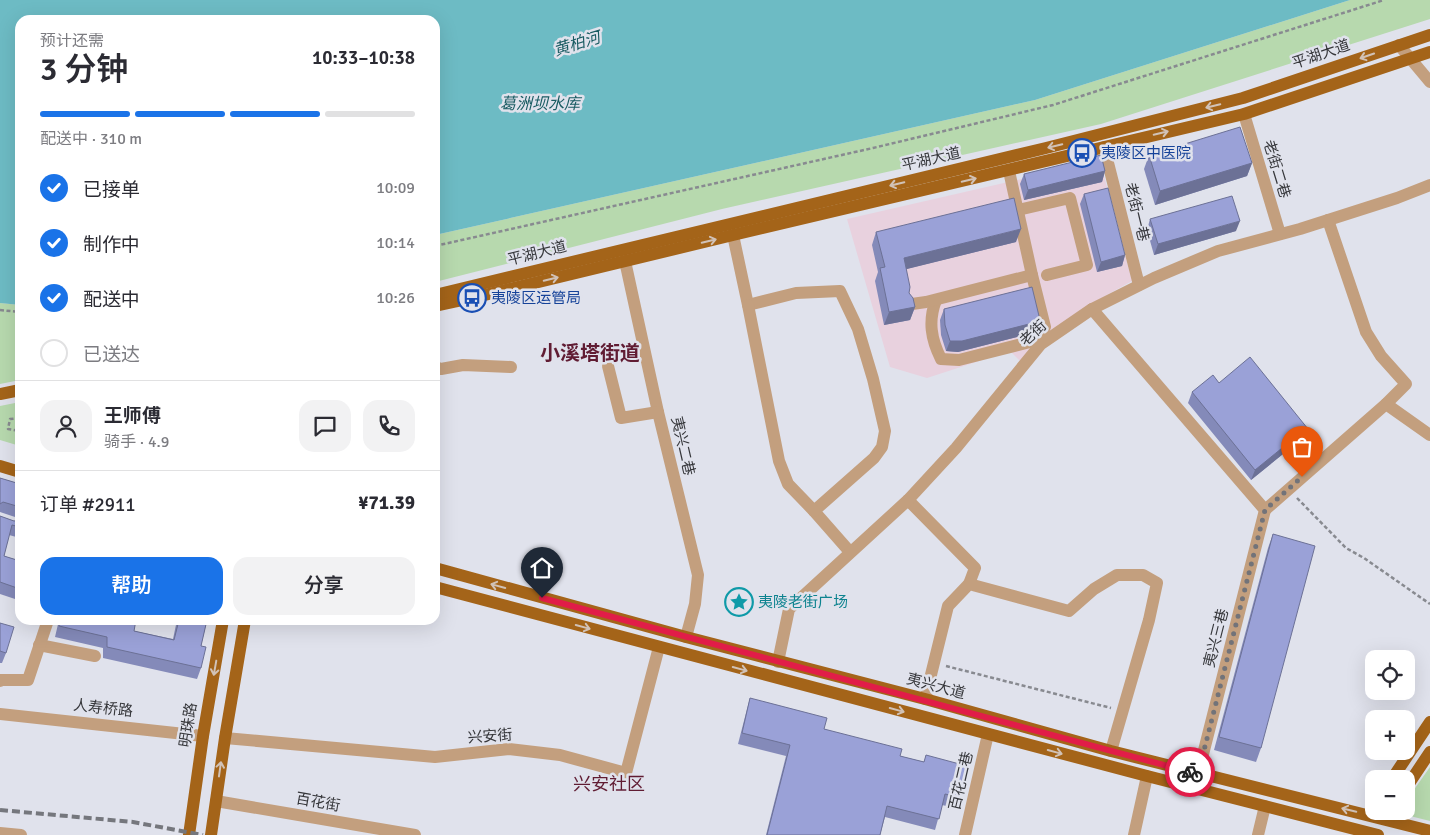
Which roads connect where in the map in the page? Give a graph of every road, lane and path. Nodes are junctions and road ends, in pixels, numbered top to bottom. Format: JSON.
{"nodes":[{"id":1,"x":1384,"y":0,"type":"edge"},
{"id":2,"x":1430,"y":35,"type":"edge"},
{"id":3,"x":1399,"y":45,"type":"junction"},
{"id":4,"x":1430,"y":52,"type":"edge"},
{"id":5,"x":1410,"y":58,"type":"junction"},
{"id":6,"x":1430,"y":82,"type":"edge"},
{"id":7,"x":1244,"y":114,"type":"junction"},
{"id":8,"x":1104,"y":147,"type":"junction"},
{"id":9,"x":1009,"y":170,"type":"junction"},
{"id":10,"x":1430,"y":185,"type":"edge"},
{"id":11,"x":1018,"y":210,"type":"junction"},
{"id":12,"x":1328,"y":220,"type":"junction"},
{"id":13,"x":1280,"y":234,"type":"junction"},
{"id":14,"x":733,"y":235,"type":"junction"},
{"id":15,"x":440,"y":245,"type":"edge"},
{"id":16,"x":626,"y":261,"type":"junction"},
{"id":17,"x":1032,"y":275,"type":"junction"},
{"id":18,"x":1047,"y":275,"type":"dead end"},
{"id":19,"x":1139,"y":285,"type":"junction"},
{"id":20,"x":440,"y":294,"type":"edge"},
{"id":21,"x":936,"y":300,"type":"junction"},
{"id":22,"x":912,"y":304,"type":"edge"},
{"id":23,"x":440,"y":305,"type":"edge"},
{"id":24,"x":748,"y":305,"type":"junction"},
{"id":25,"x":1092,"y":309,"type":"junction"},
{"id":26,"x":0,"y":310,"type":"edge"},
{"id":27,"x":15,"y":312,"type":"edge"},
{"id":28,"x":608,"y":366,"type":"dead end"},
{"id":29,"x":511,"y":367,"type":"dead end"},
{"id":30,"x":440,"y":369,"type":"edge"},
{"id":31,"x":15,"y":391,"type":"edge"},
{"id":32,"x":0,"y":394,"type":"edge"},
{"id":33,"x":1386,"y":404,"type":"junction"},
{"id":34,"x":658,"y":412,"type":"junction"},
{"id":35,"x":15,"y":418,"type":"edge"},
{"id":36,"x":15,"y":431,"type":"edge"},
{"id":37,"x":1430,"y":435,"type":"edge"},
{"id":38,"x":0,"y":466,"type":"edge"},
{"id":39,"x":15,"y":470,"type":"edge"},
{"id":40,"x":1289,"y":490,"type":"junction"},
{"id":41,"x":908,"y":500,"type":"junction"},
{"id":42,"x":1265,"y":510,"type":"junction"},
{"id":43,"x":814,"y":511,"type":"junction"},
{"id":44,"x":850,"y":552,"type":"junction"},
{"id":45,"x":440,"y":569,"type":"edge"},
{"id":46,"x":969,"y":584,"type":"junction"},
{"id":47,"x":440,"y":588,"type":"edge"},
{"id":48,"x":1430,"y":604,"type":"edge"},
{"id":49,"x":46,"y":625,"type":"edge"},
{"id":50,"x":223,"y":625,"type":"edge"},
{"id":51,"x":244,"y":625,"type":"edge"},
{"id":52,"x":686,"y":638,"type":"junction"},
{"id":53,"x":39,"y":645,"type":"junction"},
{"id":54,"x":659,"y":647,"type":"junction"},
{"id":55,"x":95,"y":656,"type":"dead end"},
{"id":56,"x":778,"y":662,"type":"junction"},
{"id":57,"x":933,"y":663,"type":"junction"},
{"id":58,"x":0,"y":682,"type":"edge"},
{"id":59,"x":925,"y":700,"type":"junction"},
{"id":60,"x":1123,"y":712,"type":"junction"},
{"id":61,"x":0,"y":714,"type":"edge"},
{"id":62,"x":1430,"y":722,"type":"edge"},
{"id":63,"x":988,"y":734,"type":"junction"},
{"id":64,"x":202,"y":736,"type":"junction"},
{"id":65,"x":225,"y":738,"type":"junction"},
{"id":66,"x":1111,"y":751,"type":"junction"},
{"id":67,"x":1430,"y":752,"type":"edge"},
{"id":68,"x":1398,"y":770,"type":"edge"},
{"id":69,"x":1198,"y":774,"type":"junction"},
{"id":70,"x":1415,"y":774,"type":"edge"},
{"id":71,"x":1146,"y":776,"type":"junction"},
{"id":72,"x":216,"y":801,"type":"junction"},
{"id":73,"x":1265,"y":806,"type":"junction"},
{"id":74,"x":1365,"y":809,"type":"edge"},
{"id":75,"x":1366,"y":820,"type":"edge"},
{"id":76,"x":1386,"y":820,"type":"edge"},
{"id":77,"x":1402,"y":820,"type":"edge"},
{"id":78,"x":1430,"y":831,"type":"edge"},
{"id":79,"x":0,"y":833,"type":"edge"},
{"id":80,"x":1360,"y":833,"type":"edge"},
{"id":81,"x":21,"y":835,"type":"edge"},
{"id":82,"x":189,"y":835,"type":"edge"},
{"id":83,"x":211,"y":835,"type":"edge"},
{"id":84,"x":415,"y":835,"type":"edge"},
{"id":85,"x":965,"y":835,"type":"edge"},
{"id":86,"x":1134,"y":835,"type":"edge"},
{"id":87,"x":1258,"y":835,"type":"edge"},
{"id":88,"x":1379,"y":835,"type":"edge"}],
"edges":[{"from":1,"to":15,"type":"path"},
{"from":2,"to":3,"type":"main road","name":"平湖大道"},
{"from":3,"to":5,"type":"street"},
{"from":3,"to":20,"type":"main road","name":"平湖大道","one_way":true},
{"from":4,"to":5,"type":"main road","name":"平湖大道"},
{"from":5,"to":6,"type":"street"},
{"from":5,"to":7,"type":"main road","name":"平湖大道"},
{"from":8,"to":7,"type":"main road","name":"平湖大道","one_way":true},
{"from":7,"to":13,"type":"street","name":"老街二巷"},
{"from":8,"to":9,"type":"main road","name":"平湖大道"},
{"from":8,"to":19,"type":"street","name":"老街一巷"},
{"from":9,"to":11,"type":"street"},
{"from":14,"to":9,"type":"main road","name":"平湖大道","one_way":true},
{"from":10,"to":12,"type":"street","name":"老街"},
{"from":11,"to":17,"type":"street"},
{"from":11,"to":18,"type":"street"},
{"from":12,"to":13,"type":"street","name":"老街"},
{"from":12,"to":33,"type":"street"},
{"from":13,"to":19,"type":"street","name":"老街"},
{"from":16,"to":14,"type":"main road","name":"平湖大道","one_way":true},
{"from":14,"to":24,"type":"street"},
{"from":23,"to":16,"type":"main road","name":"平湖大道","one_way":true},
{"from":16,"to":34,"type":"street","name":"夷兴二巷"},
{"from":17,"to":21,"type":"street"},
{"from":17,"to":21,"type":"street"},
{"from":19,"to":25,"type":"street","name":"老街"},
{"from":21,"to":22,"type":"street"},
{"from":24,"to":43,"type":"street"},
{"from":24,"to":43,"type":"street"},
{"from":25,"to":41,"type":"street","name":"老街"},
{"from":25,"to":42,"type":"street"},
{"from":26,"to":27,"type":"path"},
{"from":28,"to":34,"type":"street"},
{"from":29,"to":30,"type":"street"},
{"from":31,"to":32,"type":"main road"},
{"from":33,"to":37,"type":"street"},
{"from":33,"to":40,"type":"street"},
{"from":34,"to":52,"type":"street","name":"夷兴二巷"},
{"from":35,"to":36,"type":"path"},
{"from":38,"to":39,"type":"main road"},
{"from":40,"to":42,"type":"street"},
{"from":40,"to":48,"type":"path"},
{"from":41,"to":44,"type":"street","name":"老街"},
{"from":41,"to":46,"type":"street"},
{"from":42,"to":69,"type":"street","name":"夷兴三巷"},
{"from":43,"to":44,"type":"street"},
{"from":44,"to":56,"type":"street","name":"老街"},
{"from":52,"to":45,"type":"main road","name":"夷兴大道","one_way":true},
{"from":46,"to":57,"type":"street"},
{"from":46,"to":60,"type":"street"},
{"from":47,"to":54,"type":"main road","one_way":true},
{"from":49,"to":53,"type":"street"},
{"from":50,"to":64,"type":"main road","name":"明珠路","one_way":true},
{"from":51,"to":65,"type":"main road"},
{"from":52,"to":56,"type":"main road","name":"夷兴大道"},
{"from":53,"to":55,"type":"street"},
{"from":53,"to":58,"type":"street"},
{"from":54,"to":63,"type":"main road","one_way":true},
{"from":54,"to":65,"type":"street","name":"兴安街"},
{"from":56,"to":59,"type":"main road","name":"夷兴大道"},
{"from":57,"to":59,"type":"street"},
{"from":57,"to":60,"type":"path"},
{"from":59,"to":66,"type":"main road","name":"夷兴大道"},
{"from":60,"to":66,"type":"street"},
{"from":61,"to":64,"type":"street","name":"人寿桥路"},
{"from":62,"to":68,"type":"main road"},
{"from":63,"to":71,"type":"main road","one_way":true},
{"from":63,"to":85,"type":"street","name":"百花二巷"},
{"from":64,"to":82,"type":"main road","name":"明珠路"},
{"from":72,"to":65,"type":"main road","one_way":true},
{"from":66,"to":69,"type":"main road","name":"夷兴大道"},
{"from":67,"to":70,"type":"main road"},
{"from":74,"to":69,"type":"main road","name":"夷兴大道","one_way":true},
{"from":71,"to":73,"type":"main road"},
{"from":71,"to":86,"type":"street"},
{"from":72,"to":83,"type":"main road"},
{"from":72,"to":84,"type":"street","name":"百花街"},
{"from":73,"to":80,"type":"main road"},
{"from":73,"to":87,"type":"street"},
{"from":75,"to":80,"type":"main road"},
{"from":76,"to":88,"type":"main road"},
{"from":77,"to":78,"type":"main road","name":"夷兴大道"},
{"from":79,"to":81,"type":"street"},
{"from":80,"to":88,"type":"main road"}]}
